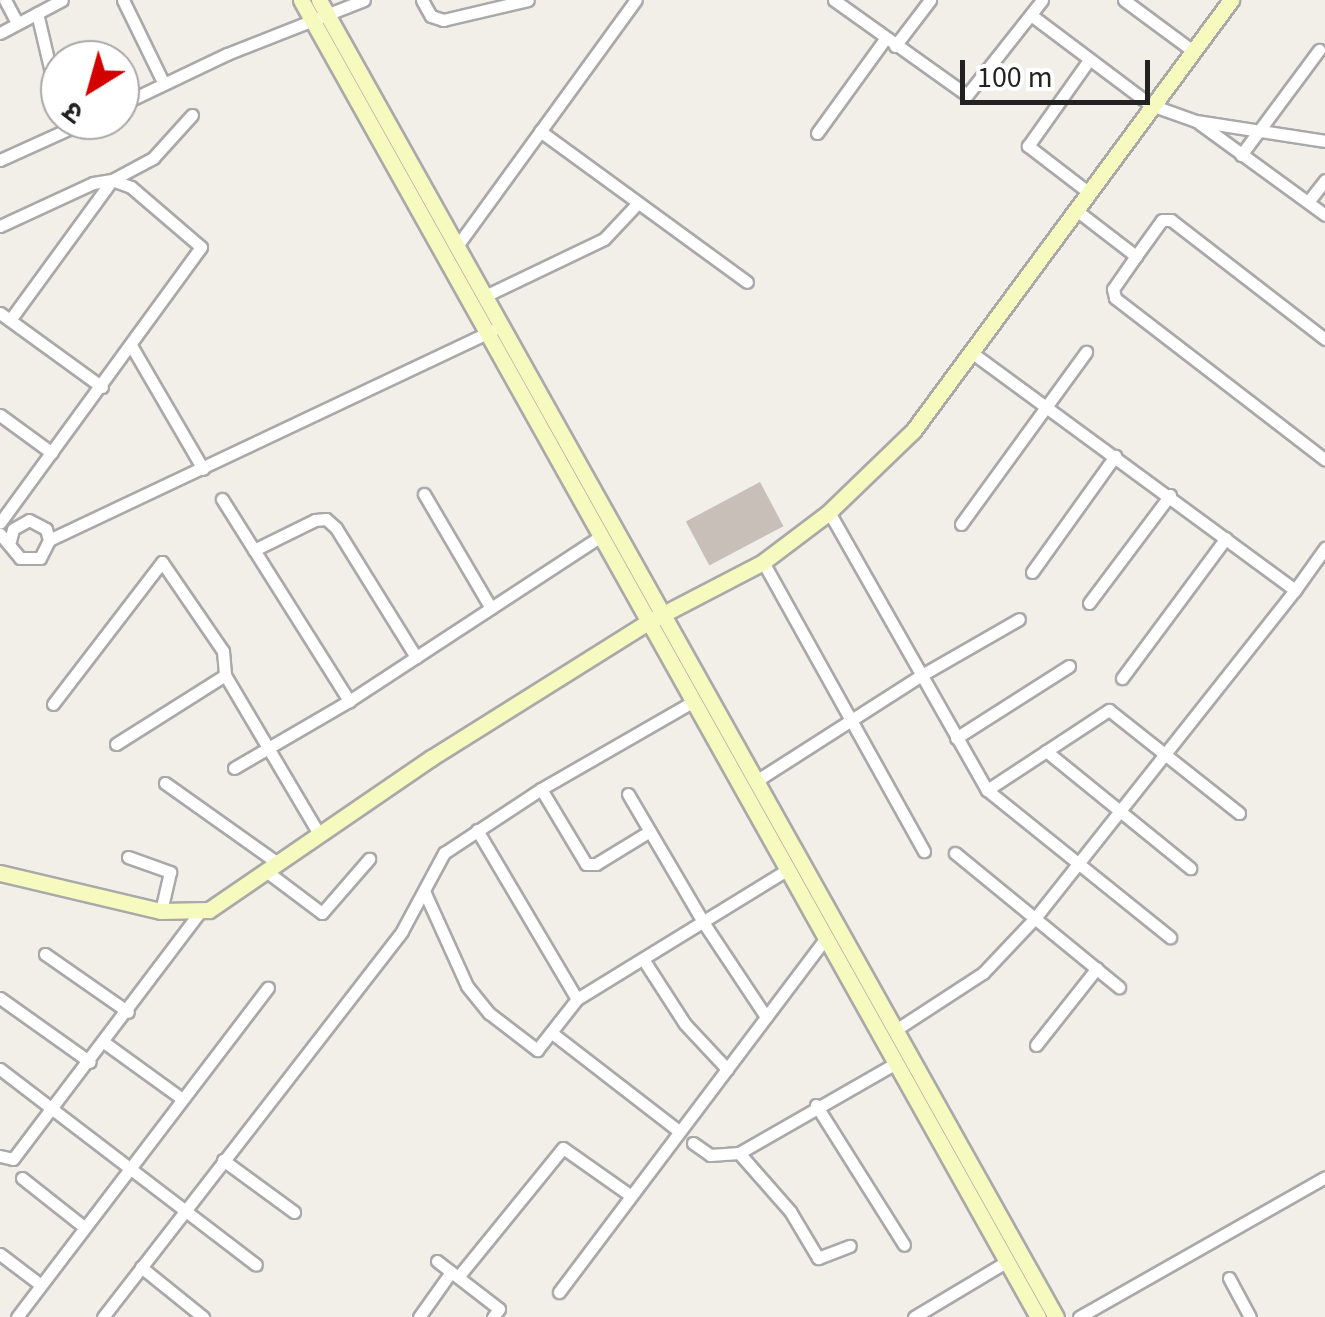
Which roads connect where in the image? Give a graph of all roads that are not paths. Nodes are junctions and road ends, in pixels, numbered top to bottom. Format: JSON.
{"nodes":[{"id":1,"x":5,"y":0,"type":"edge"},
{"id":2,"x":62,"y":0,"type":"edge"},
{"id":3,"x":122,"y":0,"type":"edge"},
{"id":4,"x":301,"y":0,"type":"edge"},
{"id":5,"x":319,"y":0,"type":"edge"},
{"id":6,"x":364,"y":0,"type":"edge"},
{"id":7,"x":422,"y":0,"type":"edge"},
{"id":8,"x":528,"y":0,"type":"edge"},
{"id":9,"x":636,"y":0,"type":"edge"},
{"id":10,"x":930,"y":0,"type":"edge"},
{"id":11,"x":1042,"y":0,"type":"edge"},
{"id":12,"x":1124,"y":0,"type":"edge"},
{"id":13,"x":1231,"y":0,"type":"edge"},
{"id":14,"x":841,"y":2,"type":"edge"},
{"id":15,"x":1139,"y":4,"type":"edge"},
{"id":16,"x":37,"y":13,"type":"junction"},
{"id":17,"x":1031,"y":15,"type":"junction"},
{"id":18,"x":321,"y":19,"type":"junction"},
{"id":19,"x":17,"y":24,"type":"junction"},
{"id":20,"x":0,"y":32,"type":"edge"},
{"id":21,"x":43,"y":40,"type":"edge"},
{"id":22,"x":890,"y":43,"type":"junction"},
{"id":23,"x":1319,"y":50,"type":"dead end"},
{"id":24,"x":1193,"y":51,"type":"junction"},
{"id":25,"x":1090,"y":60,"type":"junction"},
{"id":26,"x":164,"y":84,"type":"junction"},
{"id":27,"x":140,"y":95,"type":"edge"},
{"id":28,"x":1151,"y":105,"type":"junction"},
{"id":29,"x":192,"y":115,"type":"dead end"},
{"id":30,"x":1196,"y":121,"type":"junction"},
{"id":31,"x":540,"y":131,"type":"junction"},
{"id":32,"x":817,"y":132,"type":"dead end"},
{"id":33,"x":1257,"y":132,"type":"junction"},
{"id":34,"x":40,"y":139,"type":"edge"},
{"id":35,"x":1325,"y":141,"type":"edge"},
{"id":36,"x":1242,"y":155,"type":"junction"},
{"id":37,"x":0,"y":160,"type":"edge"},
{"id":38,"x":112,"y":180,"type":"junction"},
{"id":39,"x":1325,"y":180,"type":"edge"},
{"id":40,"x":1088,"y":192,"type":"junction"},
{"id":41,"x":1308,"y":202,"type":"junction"},
{"id":42,"x":636,"y":204,"type":"junction"},
{"id":43,"x":1076,"y":210,"type":"junction"},
{"id":44,"x":1325,"y":215,"type":"edge"},
{"id":45,"x":0,"y":226,"type":"edge"},
{"id":46,"x":457,"y":246,"type":"junction"},
{"id":47,"x":1136,"y":256,"type":"junction"},
{"id":48,"x":747,"y":282,"type":"dead end"},
{"id":49,"x":485,"y":296,"type":"junction"},
{"id":50,"x":5,"y":317,"type":"edge"},
{"id":51,"x":494,"y":330,"type":"junction"},
{"id":52,"x":1325,"y":339,"type":"edge"},
{"id":53,"x":132,"y":347,"type":"junction"},
{"id":54,"x":1086,"y":352,"type":"dead end"},
{"id":55,"x":972,"y":353,"type":"junction"},
{"id":56,"x":102,"y":386,"type":"junction"},
{"id":57,"x":1047,"y":406,"type":"junction"},
{"id":58,"x":0,"y":415,"type":"edge"},
{"id":59,"x":52,"y":453,"type":"junction"},
{"id":60,"x":1115,"y":456,"type":"junction"},
{"id":61,"x":1325,"y":460,"type":"edge"},
{"id":62,"x":203,"y":468,"type":"junction"},
{"id":63,"x":424,"y":494,"type":"dead end"},
{"id":64,"x":1170,"y":494,"type":"junction"},
{"id":65,"x":222,"y":499,"type":"dead end"},
{"id":66,"x":828,"y":512,"type":"junction"},
{"id":67,"x":0,"y":523,"type":"edge"},
{"id":68,"x":961,"y":524,"type":"dead end"},
{"id":69,"x":600,"y":537,"type":"junction"},
{"id":70,"x":5,"y":538,"type":"edge"},
{"id":71,"x":1226,"y":538,"type":"junction"},
{"id":72,"x":50,"y":540,"type":"junction"},
{"id":73,"x":1325,"y":548,"type":"edge"},
{"id":74,"x":254,"y":550,"type":"junction"},
{"id":75,"x":762,"y":562,"type":"junction"},
{"id":76,"x":1032,"y":572,"type":"dead end"},
{"id":77,"x":1295,"y":590,"type":"junction"},
{"id":78,"x":1090,"y":603,"type":"dead end"},
{"id":79,"x":491,"y":608,"type":"junction"},
{"id":80,"x":654,"y":619,"type":"junction"},
{"id":81,"x":1019,"y":620,"type":"dead end"},
{"id":82,"x":416,"y":657,"type":"junction"},
{"id":83,"x":1069,"y":666,"type":"dead end"},
{"id":84,"x":225,"y":676,"type":"junction"},
{"id":85,"x":920,"y":676,"type":"junction"},
{"id":86,"x":1122,"y":678,"type":"dead end"},
{"id":87,"x":349,"y":701,"type":"junction"},
{"id":88,"x":692,"y":702,"type":"junction"},
{"id":89,"x":53,"y":704,"type":"dead end"},
{"id":90,"x":853,"y":719,"type":"junction"},
{"id":91,"x":956,"y":738,"type":"junction"},
{"id":92,"x":116,"y":744,"type":"dead end"},
{"id":93,"x":269,"y":748,"type":"junction"},
{"id":94,"x":1046,"y":750,"type":"junction"},
{"id":95,"x":1166,"y":756,"type":"junction"},
{"id":96,"x":234,"y":768,"type":"dead end"},
{"id":97,"x":756,"y":781,"type":"junction"},
{"id":98,"x":165,"y":782,"type":"dead end"},
{"id":99,"x":541,"y":790,"type":"junction"},
{"id":100,"x":986,"y":790,"type":"junction"},
{"id":101,"x":628,"y":794,"type":"dead end"},
{"id":102,"x":1122,"y":812,"type":"junction"},
{"id":103,"x":1239,"y":813,"type":"dead end"},
{"id":104,"x":477,"y":830,"type":"junction"},
{"id":105,"x":650,"y":831,"type":"junction"},
{"id":106,"x":318,"y":834,"type":"junction"},
{"id":107,"x":924,"y":851,"type":"dead end"},
{"id":108,"x":954,"y":853,"type":"dead end"},
{"id":109,"x":128,"y":857,"type":"dead end"},
{"id":110,"x":369,"y":859,"type":"dead end"},
{"id":111,"x":1078,"y":864,"type":"junction"},
{"id":112,"x":271,"y":866,"type":"junction"},
{"id":113,"x":1190,"y":868,"type":"dead end"},
{"id":114,"x":787,"y":870,"type":"junction"},
{"id":115,"x":0,"y":873,"type":"edge"},
{"id":116,"x":424,"y":891,"type":"junction"},
{"id":117,"x":161,"y":911,"type":"junction"},
{"id":118,"x":200,"y":912,"type":"junction"},
{"id":119,"x":1036,"y":918,"type":"junction"},
{"id":120,"x":703,"y":922,"type":"junction"},
{"id":121,"x":1170,"y":936,"type":"dead end"},
{"id":122,"x":826,"y":938,"type":"junction"},
{"id":123,"x":44,"y":954,"type":"dead end"},
{"id":124,"x":644,"y":959,"type":"junction"},
{"id":125,"x":1097,"y":968,"type":"junction"},
{"id":126,"x":1119,"y":987,"type":"dead end"},
{"id":127,"x":268,"y":988,"type":"dead end"},
{"id":128,"x":0,"y":998,"type":"edge"},
{"id":129,"x":577,"y":998,"type":"junction"},
{"id":130,"x":128,"y":1012,"type":"junction"},
{"id":131,"x":766,"y":1017,"type":"junction"},
{"id":132,"x":896,"y":1029,"type":"junction"},
{"id":133,"x":552,"y":1033,"type":"junction"},
{"id":134,"x":105,"y":1043,"type":"junction"},
{"id":135,"x":1036,"y":1044,"type":"dead end"},
{"id":136,"x":90,"y":1062,"type":"junction"},
{"id":137,"x":896,"y":1063,"type":"junction"},
{"id":138,"x":0,"y":1069,"type":"edge"},
{"id":139,"x":727,"y":1070,"type":"junction"},
{"id":140,"x":181,"y":1098,"type":"junction"},
{"id":141,"x":816,"y":1105,"type":"junction"},
{"id":142,"x":53,"y":1109,"type":"junction"},
{"id":143,"x":679,"y":1131,"type":"junction"},
{"id":144,"x":694,"y":1142,"type":"dead end"},
{"id":145,"x":739,"y":1153,"type":"junction"},
{"id":146,"x":0,"y":1156,"type":"edge"},
{"id":147,"x":223,"y":1160,"type":"junction"},
{"id":148,"x":129,"y":1166,"type":"junction"},
{"id":149,"x":1325,"y":1177,"type":"edge"},
{"id":150,"x":22,"y":1178,"type":"dead end"},
{"id":151,"x":631,"y":1196,"type":"junction"},
{"id":152,"x":185,"y":1209,"type":"junction"},
{"id":153,"x":294,"y":1212,"type":"dead end"},
{"id":154,"x":84,"y":1226,"type":"junction"},
{"id":155,"x":904,"y":1245,"type":"dead end"},
{"id":156,"x":850,"y":1246,"type":"dead end"},
{"id":157,"x":0,"y":1254,"type":"edge"},
{"id":158,"x":437,"y":1261,"type":"dead end"},
{"id":159,"x":1006,"y":1262,"type":"junction"},
{"id":160,"x":256,"y":1265,"type":"dead end"},
{"id":161,"x":141,"y":1267,"type":"junction"},
{"id":162,"x":455,"y":1275,"type":"junction"},
{"id":163,"x":1229,"y":1278,"type":"dead end"},
{"id":164,"x":41,"y":1285,"type":"junction"},
{"id":165,"x":559,"y":1292,"type":"dead end"},
{"id":166,"x":501,"y":1314,"type":"edge"},
{"id":167,"x":17,"y":1317,"type":"edge"},
{"id":168,"x":103,"y":1317,"type":"edge"},
{"id":169,"x":203,"y":1317,"type":"edge"},
{"id":170,"x":419,"y":1317,"type":"edge"},
{"id":171,"x":914,"y":1317,"type":"edge"},
{"id":172,"x":1038,"y":1317,"type":"edge"},
{"id":173,"x":1056,"y":1317,"type":"edge"},
{"id":174,"x":1079,"y":1317,"type":"edge"},
{"id":175,"x":1250,"y":1317,"type":"edge"}],
"edges":[{"from":1,"to":19,"type":"street"},
{"from":2,"to":16,"type":"street"},
{"from":3,"to":26,"type":"street"},
{"from":4,"to":18,"type":"main road"},
{"from":5,"to":18,"type":"main road"},
{"from":6,"to":18,"type":"street"},
{"from":7,"to":8,"type":"street"},
{"from":9,"to":31,"type":"street"},
{"from":10,"to":22,"type":"street"},
{"from":11,"to":17,"type":"street"},
{"from":12,"to":15,"type":"street"},
{"from":13,"to":24,"type":"main road"},
{"from":14,"to":22,"type":"street"},
{"from":15,"to":24,"type":"street"},
{"from":16,"to":19,"type":"street"},
{"from":16,"to":21,"type":"street"},
{"from":17,"to":22,"type":"street"},
{"from":17,"to":25,"type":"street"},
{"from":18,"to":26,"type":"street"},
{"from":18,"to":46,"type":"main road"},
{"from":18,"to":51,"type":"main road"},
{"from":19,"to":20,"type":"street"},
{"from":22,"to":32,"type":"street"},
{"from":23,"to":33,"type":"street"},
{"from":24,"to":28,"type":"main road"},
{"from":25,"to":28,"type":"street"},
{"from":25,"to":40,"type":"street"},
{"from":26,"to":27,"type":"street"},
{"from":28,"to":30,"type":"street"},
{"from":28,"to":40,"type":"main road"},
{"from":29,"to":38,"type":"street"},
{"from":30,"to":33,"type":"street"},
{"from":30,"to":36,"type":"street"},
{"from":31,"to":42,"type":"street"},
{"from":31,"to":46,"type":"street"},
{"from":33,"to":35,"type":"street"},
{"from":33,"to":36,"type":"street"},
{"from":34,"to":37,"type":"street"},
{"from":36,"to":41,"type":"street"},
{"from":38,"to":45,"type":"street"},
{"from":38,"to":50,"type":"street"},
{"from":38,"to":53,"type":"street"},
{"from":39,"to":41,"type":"street"},
{"from":40,"to":43,"type":"main road"},
{"from":41,"to":44,"type":"street"},
{"from":42,"to":48,"type":"street"},
{"from":42,"to":49,"type":"street"},
{"from":43,"to":47,"type":"street"},
{"from":43,"to":55,"type":"main road"},
{"from":46,"to":49,"type":"main road"},
{"from":47,"to":52,"type":"street"},
{"from":47,"to":61,"type":"street"},
{"from":49,"to":51,"type":"main road"},
{"from":50,"to":56,"type":"street"},
{"from":51,"to":62,"type":"street"},
{"from":51,"to":69,"type":"main road"},
{"from":51,"to":80,"type":"main road"},
{"from":53,"to":56,"type":"street"},
{"from":53,"to":62,"type":"street"},
{"from":54,"to":57,"type":"street"},
{"from":55,"to":57,"type":"street"},
{"from":55,"to":66,"type":"main road"},
{"from":56,"to":59,"type":"street"},
{"from":57,"to":60,"type":"street"},
{"from":57,"to":68,"type":"street"},
{"from":58,"to":59,"type":"street"},
{"from":59,"to":67,"type":"street"},
{"from":60,"to":64,"type":"street"},
{"from":60,"to":76,"type":"street"},
{"from":62,"to":72,"type":"street"},
{"from":63,"to":79,"type":"street"},
{"from":64,"to":71,"type":"street"},
{"from":64,"to":78,"type":"street"},
{"from":65,"to":74,"type":"street"},
{"from":66,"to":75,"type":"main road"},
{"from":66,"to":85,"type":"street"},
{"from":69,"to":79,"type":"street"},
{"from":69,"to":80,"type":"main road"},
{"from":70,"to":72,"type":"street"},
{"from":70,"to":72,"type":"street"},
{"from":71,"to":77,"type":"street"},
{"from":71,"to":86,"type":"street"},
{"from":73,"to":77,"type":"street"},
{"from":74,"to":82,"type":"street"},
{"from":74,"to":87,"type":"street"},
{"from":75,"to":80,"type":"main road"},
{"from":75,"to":90,"type":"street"},
{"from":77,"to":95,"type":"street"},
{"from":79,"to":82,"type":"street"},
{"from":80,"to":88,"type":"main road"},
{"from":80,"to":97,"type":"main road"},
{"from":80,"to":106,"type":"main road"},
{"from":81,"to":85,"type":"street"},
{"from":82,"to":87,"type":"street"},
{"from":83,"to":91,"type":"street"},
{"from":84,"to":89,"type":"street"},
{"from":84,"to":92,"type":"street"},
{"from":84,"to":93,"type":"street"},
{"from":85,"to":90,"type":"street"},
{"from":85,"to":91,"type":"street"},
{"from":87,"to":93,"type":"street"},
{"from":88,"to":99,"type":"street"},
{"from":88,"to":114,"type":"main road"},
{"from":90,"to":97,"type":"street"},
{"from":90,"to":107,"type":"street"},
{"from":91,"to":100,"type":"street"},
{"from":93,"to":96,"type":"street"},
{"from":93,"to":106,"type":"street"},
{"from":94,"to":95,"type":"street"},
{"from":94,"to":100,"type":"street"},
{"from":94,"to":102,"type":"street"},
{"from":95,"to":102,"type":"street"},
{"from":95,"to":103,"type":"street"},
{"from":97,"to":132,"type":"main road"},
{"from":98,"to":112,"type":"street"},
{"from":99,"to":104,"type":"street"},
{"from":99,"to":105,"type":"street"},
{"from":100,"to":111,"type":"street"},
{"from":101,"to":105,"type":"street"},
{"from":102,"to":111,"type":"street"},
{"from":102,"to":113,"type":"street"},
{"from":104,"to":116,"type":"street"},
{"from":104,"to":129,"type":"street"},
{"from":105,"to":120,"type":"street"},
{"from":106,"to":112,"type":"main road"},
{"from":108,"to":119,"type":"street"},
{"from":109,"to":117,"type":"street"},
{"from":110,"to":112,"type":"street"},
{"from":111,"to":119,"type":"street"},
{"from":111,"to":121,"type":"street"},
{"from":112,"to":118,"type":"main road"},
{"from":114,"to":120,"type":"street"},
{"from":114,"to":122,"type":"main road"},
{"from":115,"to":117,"type":"main road"},
{"from":116,"to":133,"type":"street"},
{"from":116,"to":147,"type":"street"},
{"from":117,"to":118,"type":"main road"},
{"from":118,"to":130,"type":"street"},
{"from":119,"to":125,"type":"street"},
{"from":119,"to":132,"type":"street"},
{"from":120,"to":124,"type":"street"},
{"from":120,"to":131,"type":"street"},
{"from":122,"to":131,"type":"street"},
{"from":122,"to":137,"type":"main road"},
{"from":123,"to":130,"type":"street"},
{"from":124,"to":129,"type":"street"},
{"from":124,"to":139,"type":"street"},
{"from":125,"to":126,"type":"street"},
{"from":125,"to":135,"type":"street"},
{"from":127,"to":140,"type":"street"},
{"from":128,"to":136,"type":"street"},
{"from":129,"to":133,"type":"street"},
{"from":130,"to":134,"type":"street"},
{"from":131,"to":139,"type":"street"},
{"from":132,"to":173,"type":"main road"},
{"from":133,"to":143,"type":"street"},
{"from":134,"to":136,"type":"street"},
{"from":134,"to":140,"type":"street"},
{"from":136,"to":142,"type":"street"},
{"from":137,"to":141,"type":"street"},
{"from":137,"to":159,"type":"main road"},
{"from":138,"to":142,"type":"street"},
{"from":139,"to":143,"type":"street"},
{"from":140,"to":148,"type":"street"},
{"from":141,"to":145,"type":"street"},
{"from":141,"to":155,"type":"street"},
{"from":142,"to":146,"type":"street"},
{"from":142,"to":148,"type":"street"},
{"from":143,"to":151,"type":"street"},
{"from":144,"to":145,"type":"street"},
{"from":145,"to":156,"type":"street"},
{"from":147,"to":152,"type":"street"},
{"from":147,"to":153,"type":"street"},
{"from":148,"to":152,"type":"street"},
{"from":148,"to":154,"type":"street"},
{"from":149,"to":174,"type":"street"},
{"from":150,"to":154,"type":"street"},
{"from":151,"to":162,"type":"street"},
{"from":151,"to":165,"type":"street"},
{"from":152,"to":160,"type":"street"},
{"from":152,"to":161,"type":"street"},
{"from":154,"to":164,"type":"street"},
{"from":157,"to":164,"type":"street"},
{"from":158,"to":162,"type":"street"},
{"from":159,"to":171,"type":"street"},
{"from":159,"to":172,"type":"main road"},
{"from":161,"to":168,"type":"street"},
{"from":161,"to":169,"type":"street"},
{"from":162,"to":166,"type":"street"},
{"from":162,"to":170,"type":"street"},
{"from":163,"to":175,"type":"street"},
{"from":164,"to":167,"type":"street"}]}
